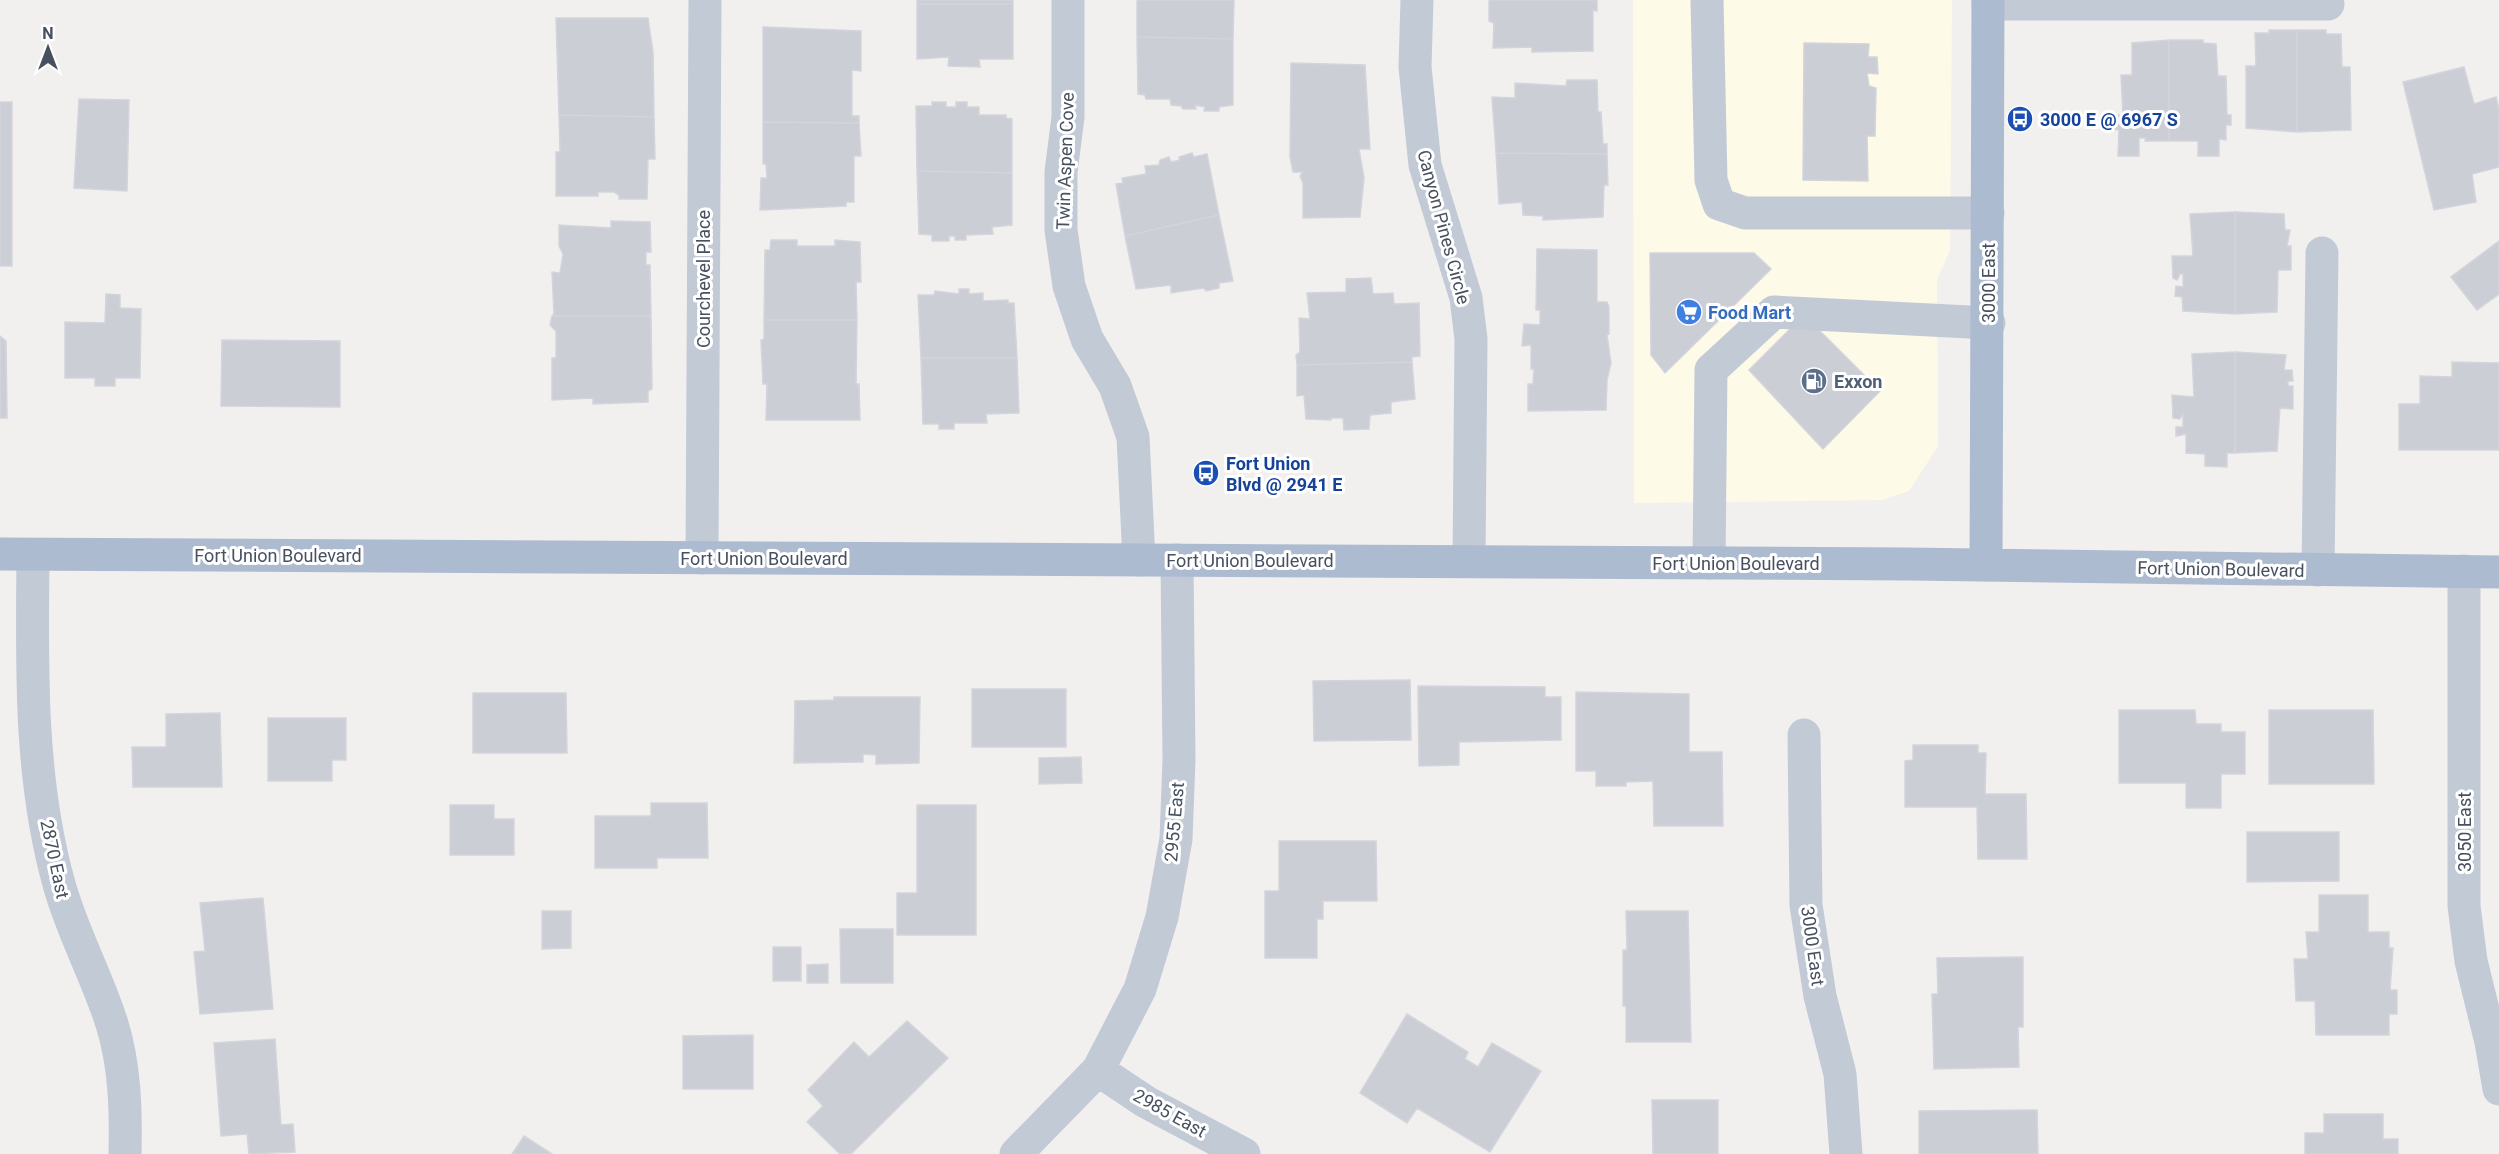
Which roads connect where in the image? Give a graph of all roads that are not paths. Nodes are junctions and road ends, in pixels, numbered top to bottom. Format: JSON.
{"nodes":[{"id":1,"x":705,"y":0,"type":"edge"},
{"id":2,"x":1068,"y":0,"type":"edge"},
{"id":3,"x":1417,"y":0,"type":"edge"},
{"id":4,"x":1707,"y":0,"type":"edge"},
{"id":5,"x":1988,"y":2,"type":"edge"},
{"id":6,"x":2328,"y":4,"type":"dead end"},
{"id":7,"x":1988,"y":213,"type":"junction"},
{"id":8,"x":2322,"y":253,"type":"dead end"},
{"id":9,"x":1989,"y":323,"type":"junction"},
{"id":10,"x":0,"y":554,"type":"edge"},
{"id":11,"x":33,"y":555,"type":"junction"},
{"id":12,"x":702,"y":558,"type":"junction"},
{"id":13,"x":1139,"y":560,"type":"junction"},
{"id":14,"x":1177,"y":560,"type":"junction"},
{"id":15,"x":1469,"y":561,"type":"junction"},
{"id":16,"x":1709,"y":563,"type":"junction"},
{"id":17,"x":1986,"y":566,"type":"junction"},
{"id":18,"x":2318,"y":570,"type":"junction"},
{"id":19,"x":2464,"y":571,"type":"junction"},
{"id":20,"x":2499,"y":572,"type":"edge"},
{"id":21,"x":1804,"y":735,"type":"dead end"},
{"id":22,"x":1098,"y":1070,"type":"junction"},
{"id":23,"x":2499,"y":1089,"type":"edge"},
{"id":24,"x":125,"y":1154,"type":"edge"},
{"id":25,"x":1016,"y":1154,"type":"edge"},
{"id":26,"x":1244,"y":1154,"type":"edge"},
{"id":27,"x":1845,"y":1154,"type":"edge"}],
"edges":[{"from":1,"to":12,"type":"street","name":"Courchevel Place"},
{"from":2,"to":13,"type":"street","name":"Twin Aspen Cove"},
{"from":3,"to":15,"type":"street","name":"Canyon Pines Circle"},
{"from":4,"to":7,"type":"street"},
{"from":5,"to":6,"type":"street"},
{"from":5,"to":7,"type":"main road","name":"3000 East"},
{"from":7,"to":9,"type":"main road","name":"3000 East"},
{"from":8,"to":18,"type":"street"},
{"from":9,"to":16,"type":"street"},
{"from":9,"to":17,"type":"main road","name":"3000 East"},
{"from":10,"to":11,"type":"main road","name":"Fort Union Boulevard"},
{"from":11,"to":12,"type":"main road","name":"Fort Union Boulevard"},
{"from":11,"to":24,"type":"street","name":"2870 East"},
{"from":12,"to":13,"type":"main road","name":"Fort Union Boulevard"},
{"from":13,"to":14,"type":"main road","name":"Fort Union Boulevard"},
{"from":14,"to":15,"type":"main road","name":"Fort Union Boulevard"},
{"from":14,"to":22,"type":"street","name":"2955 East"},
{"from":15,"to":16,"type":"main road","name":"Fort Union Boulevard"},
{"from":16,"to":17,"type":"main road","name":"Fort Union Boulevard"},
{"from":17,"to":18,"type":"main road","name":"Fort Union Boulevard"},
{"from":18,"to":19,"type":"main road","name":"Fort Union Boulevard"},
{"from":19,"to":20,"type":"main road","name":"Fort Union Boulevard"},
{"from":19,"to":23,"type":"street","name":"3050 East"},
{"from":21,"to":27,"type":"street","name":"3000 East"},
{"from":22,"to":25,"type":"street","name":"2955 East"},
{"from":22,"to":26,"type":"street","name":"2985 East"}]}
